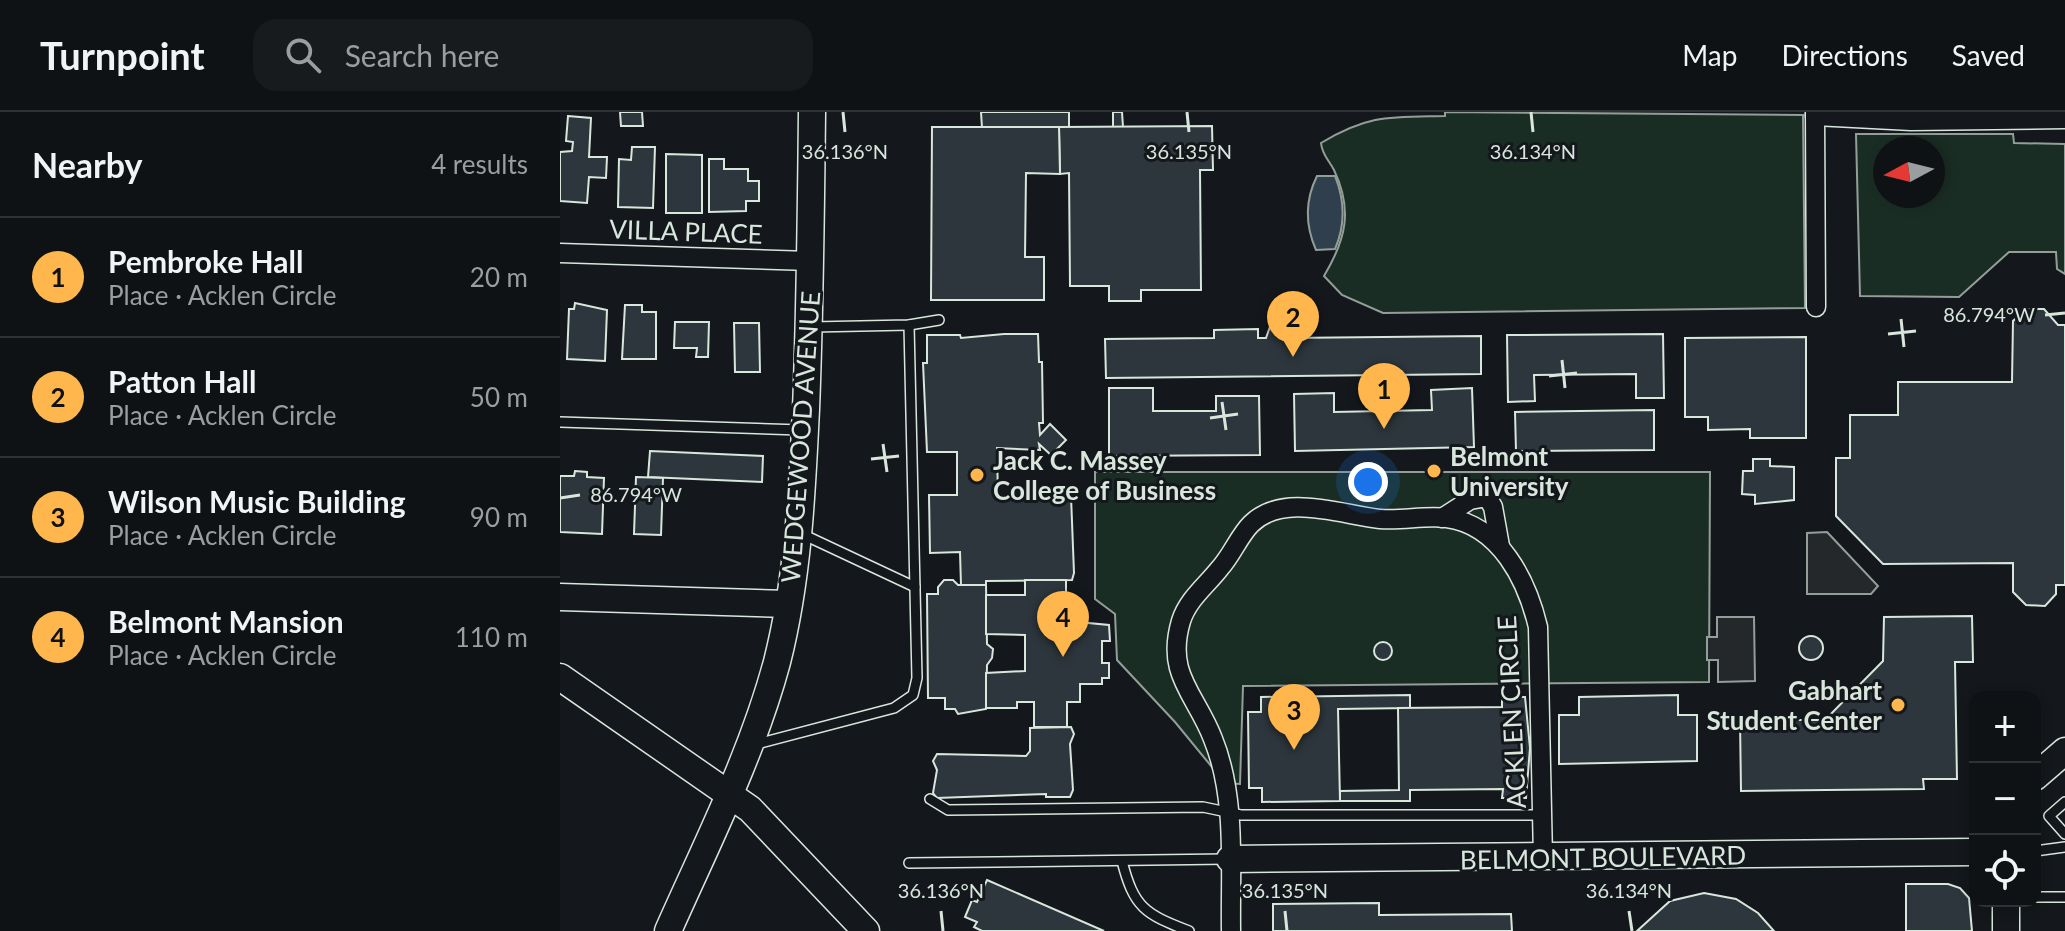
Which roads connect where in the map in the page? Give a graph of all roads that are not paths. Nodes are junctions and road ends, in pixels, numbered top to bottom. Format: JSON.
{"nodes":[{"id":1,"x":812,"y":112,"type":"edge"},
{"id":2,"x":1815,"y":114,"type":"edge"},
{"id":3,"x":2065,"y":119,"type":"edge"},
{"id":4,"x":560,"y":253,"type":"edge"},
{"id":5,"x":810,"y":261,"type":"junction"},
{"id":6,"x":1816,"y":307,"type":"dead end"},
{"id":7,"x":939,"y":320,"type":"dead end"},
{"id":8,"x":909,"y":325,"type":"junction"},
{"id":9,"x":809,"y":327,"type":"junction"},
{"id":10,"x":560,"y":422,"type":"edge"},
{"id":11,"x":805,"y":430,"type":"junction"},
{"id":12,"x":1442,"y":518,"type":"junction"},
{"id":13,"x":799,"y":533,"type":"junction"},
{"id":14,"x":1500,"y":546,"type":"junction"},
{"id":15,"x":915,"y":587,"type":"junction"},
{"id":16,"x":560,"y":597,"type":"edge"},
{"id":17,"x":788,"y":604,"type":"junction"},
{"id":18,"x":560,"y":677,"type":"edge"},
{"id":19,"x":749,"y":746,"type":"junction"},
{"id":20,"x":2065,"y":751,"type":"edge"},
{"id":21,"x":2041,"y":772,"type":"edge"},
{"id":22,"x":728,"y":795,"type":"junction"},
{"id":23,"x":930,"y":799,"type":"dead end"},
{"id":24,"x":2065,"y":802,"type":"edge"},
{"id":25,"x":1542,"y":815,"type":"junction"},
{"id":26,"x":1229,"y":819,"type":"junction"},
{"id":27,"x":2065,"y":834,"type":"edge"},
{"id":28,"x":2065,"y":847,"type":"edge"},
{"id":29,"x":2041,"y":850,"type":"edge"},
{"id":30,"x":1969,"y":852,"type":"edge"},
{"id":31,"x":1543,"y":858,"type":"junction"},
{"id":32,"x":1230,"y":859,"type":"junction"},
{"id":33,"x":1122,"y":861,"type":"junction"},
{"id":34,"x":909,"y":863,"type":"dead end"},
{"id":35,"x":2041,"y":897,"type":"edge"},
{"id":36,"x":2065,"y":897,"type":"edge"},
{"id":37,"x":2006,"y":907,"type":"edge"},
{"id":38,"x":668,"y":931,"type":"edge"},
{"id":39,"x":866,"y":931,"type":"edge"},
{"id":40,"x":1189,"y":931,"type":"edge"},
{"id":41,"x":1231,"y":931,"type":"edge"},
{"id":42,"x":2006,"y":931,"type":"edge"}],
"edges":[{"from":1,"to":5,"type":"main road","name":"WEDGEWOOD AVENUE"},
{"from":2,"to":3,"type":"street"},
{"from":2,"to":6,"type":"street"},
{"from":4,"to":5,"type":"street","name":"VILLA PLACE"},
{"from":5,"to":9,"type":"main road","name":"WEDGEWOOD AVENUE"},
{"from":7,"to":8,"type":"lane"},
{"from":8,"to":9,"type":"lane"},
{"from":8,"to":15,"type":"lane"},
{"from":9,"to":11,"type":"main road","name":"WEDGEWOOD AVENUE"},
{"from":10,"to":11,"type":"lane"},
{"from":11,"to":13,"type":"main road","name":"WEDGEWOOD AVENUE"},
{"from":12,"to":14,"type":"street","name":"ACKLEN CIRCLE"},
{"from":12,"to":14,"type":"street"},
{"from":12,"to":26,"type":"street","name":"ACKLEN CIRCLE"},
{"from":13,"to":15,"type":"lane"},
{"from":13,"to":17,"type":"main road","name":"WEDGEWOOD AVENUE"},
{"from":14,"to":25,"type":"street","name":"ACKLEN CIRCLE"},
{"from":15,"to":19,"type":"lane"},
{"from":16,"to":17,"type":"main road"},
{"from":17,"to":19,"type":"main road","name":"WEDGEWOOD AVENUE"},
{"from":18,"to":22,"type":"main road"},
{"from":19,"to":22,"type":"main road","name":"WEDGEWOOD AVENUE"},
{"from":20,"to":21,"type":"main road"},
{"from":22,"to":38,"type":"main road","name":"WEDGEWOOD AVENUE"},
{"from":22,"to":39,"type":"main road"},
{"from":23,"to":26,"type":"lane"},
{"from":24,"to":27,"type":"lane"},
{"from":25,"to":26,"type":"lane"},
{"from":25,"to":31,"type":"street","name":"ACKLEN CIRCLE"},
{"from":26,"to":32,"type":"street","name":"ACKLEN CIRCLE"},
{"from":28,"to":29,"type":"lane"},
{"from":30,"to":31,"type":"main road","name":"BELMONT BOULEVARD"},
{"from":31,"to":32,"type":"main road","name":"BELMONT BOULEVARD"},
{"from":32,"to":33,"type":"lane"},
{"from":32,"to":41,"type":"street","name":"ACKLEN CIRCLE"},
{"from":33,"to":34,"type":"lane"},
{"from":33,"to":40,"type":"lane"},
{"from":35,"to":36,"type":"lane"},
{"from":37,"to":42,"type":"main road"}]}
